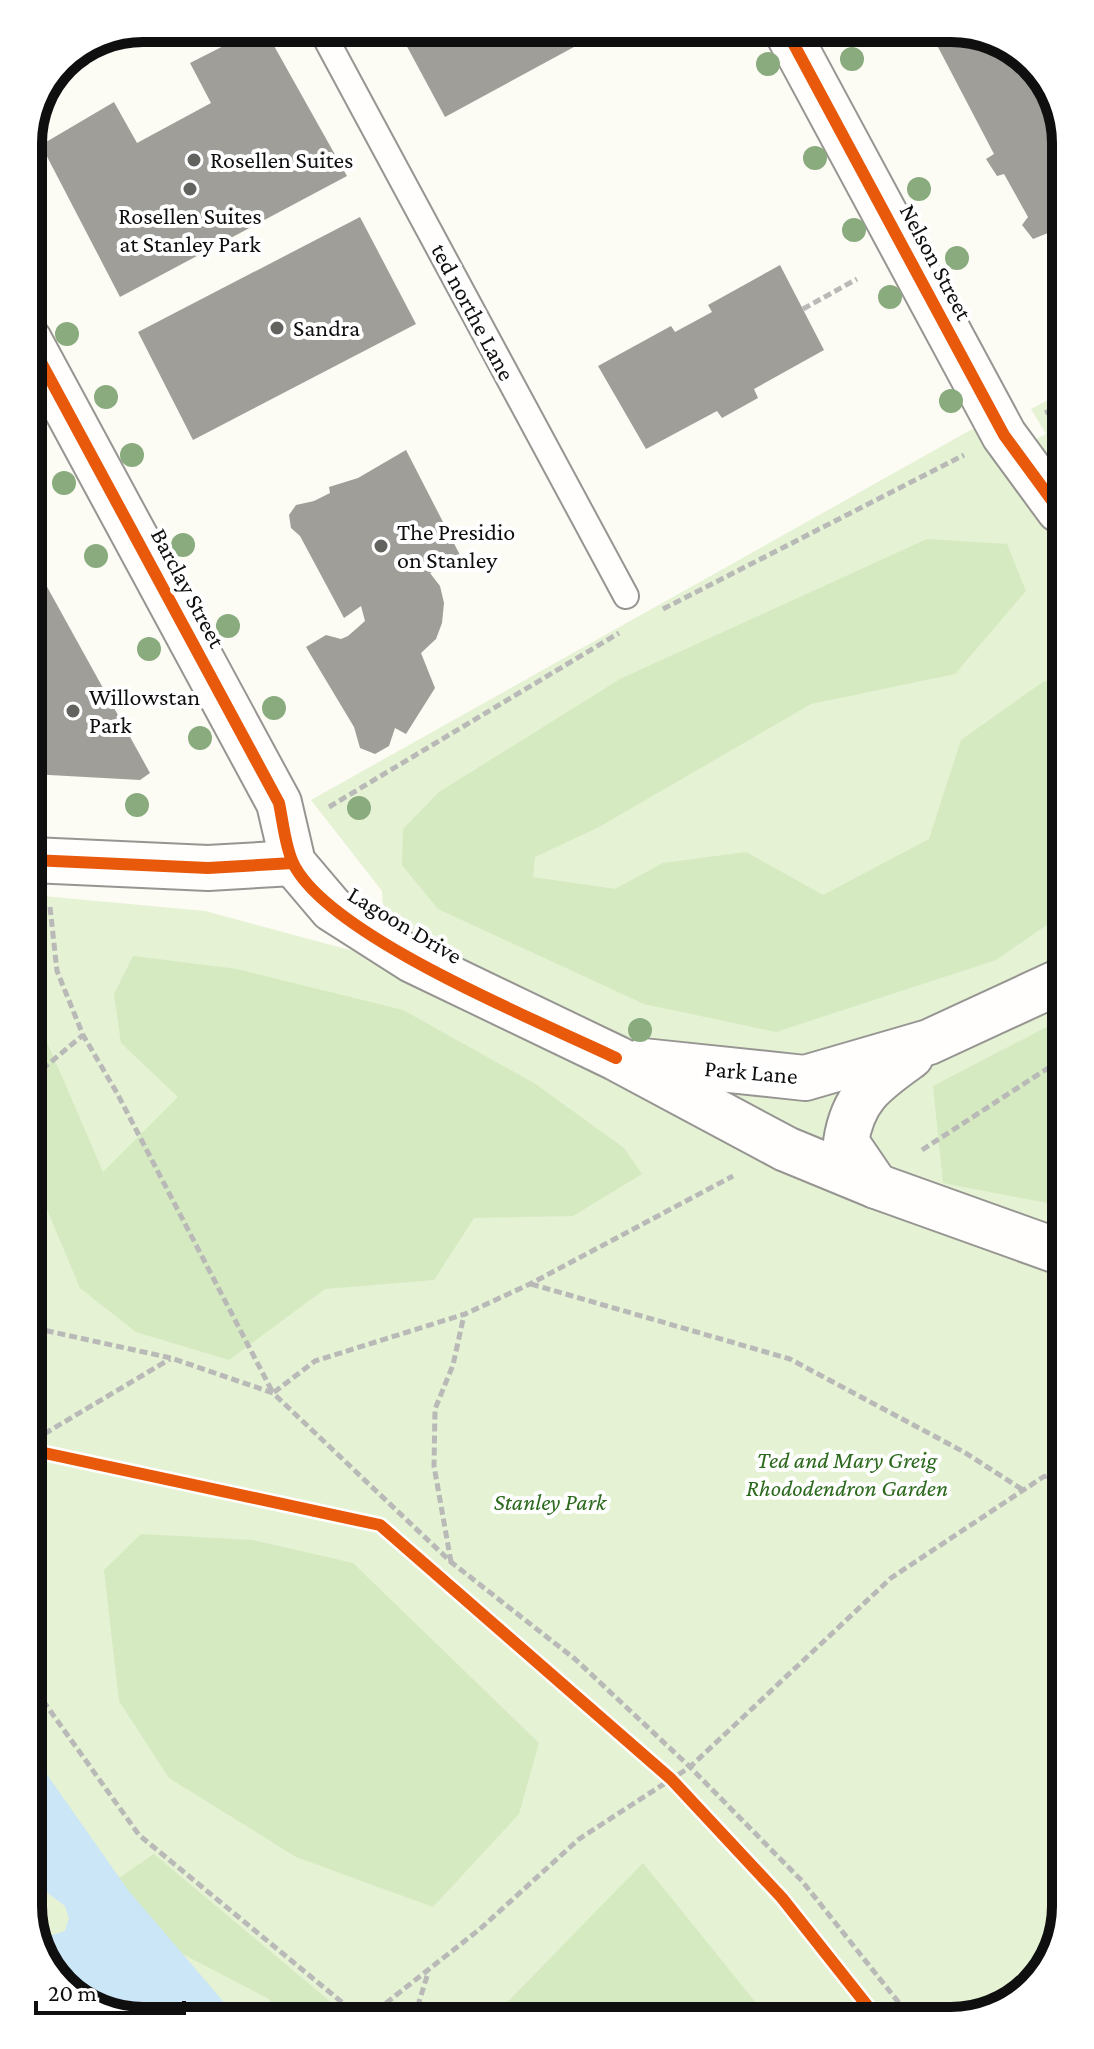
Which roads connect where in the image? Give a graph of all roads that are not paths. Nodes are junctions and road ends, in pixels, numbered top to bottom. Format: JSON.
{"nodes":[{"id":1,"x":328,"y":42,"type":"edge"},
{"id":2,"x":793,"y":42,"type":"edge"},
{"id":3,"x":42,"y":364,"type":"edge"},
{"id":4,"x":1052,"y":500,"type":"edge"},
{"id":5,"x":626,"y":596,"type":"dead end"},
{"id":6,"x":42,"y":860,"type":"edge"},
{"id":7,"x":293,"y":863,"type":"junction"},
{"id":8,"x":1052,"y":985,"type":"edge"},
{"id":9,"x":929,"y":1042,"type":"junction"},
{"id":10,"x":616,"y":1058,"type":"junction"},
{"id":11,"x":876,"y":1186,"type":"junction"},
{"id":12,"x":1052,"y":1249,"type":"edge"}],
"edges":[{"from":1,"to":5,"type":"lane","name":"ted northe Lane"},
{"from":2,"to":4,"type":"street","name":"Nelson Street"},
{"from":3,"to":7,"type":"street","name":"Barclay Street"},
{"from":6,"to":7,"type":"street"},
{"from":7,"to":10,"type":"street","name":"Lagoon Drive"},
{"from":8,"to":9,"type":"street","name":"Park Lane"},
{"from":9,"to":10,"type":"street","name":"Park Lane"},
{"from":9,"to":11,"type":"street","name":"Park Lane"},
{"from":10,"to":11,"type":"street","name":"Lagoon Drive"},
{"from":11,"to":12,"type":"street","name":"Lagoon Drive"}]}
